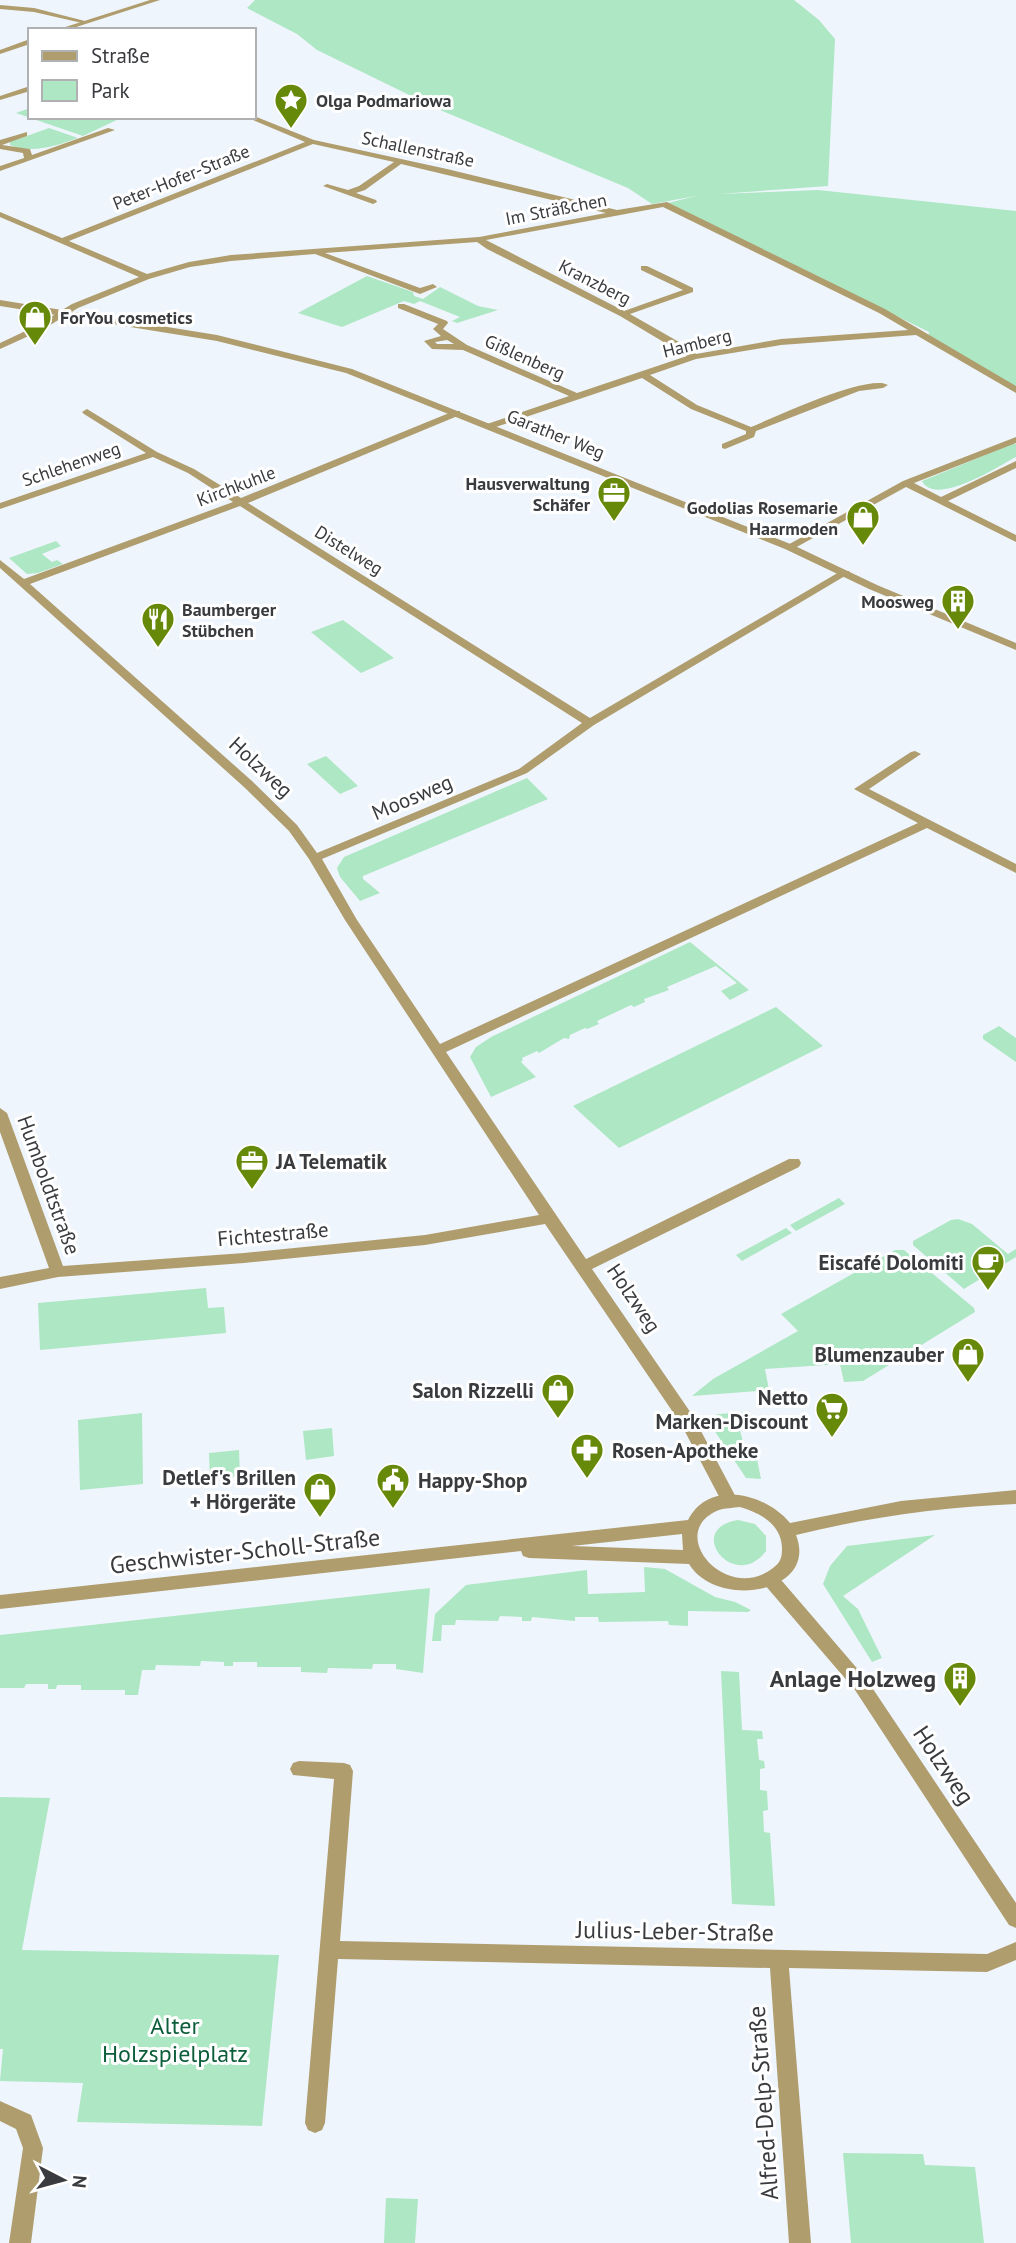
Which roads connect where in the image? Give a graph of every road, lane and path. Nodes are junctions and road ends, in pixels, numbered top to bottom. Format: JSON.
{"nodes":[{"id":1,"x":157,"y":0,"type":"edge"},
{"id":2,"x":0,"y":7,"type":"edge"},
{"id":3,"x":82,"y":21,"type":"junction"},
{"id":4,"x":64,"y":28,"type":"edge"},
{"id":5,"x":28,"y":42,"type":"edge"},
{"id":6,"x":0,"y":52,"type":"edge"},
{"id":7,"x":28,"y":89,"type":"edge"},
{"id":8,"x":0,"y":98,"type":"edge"},
{"id":9,"x":255,"y":119,"type":"edge"},
{"id":10,"x":111,"y":130,"type":"dead end"},
{"id":11,"x":24,"y":134,"type":"dead end"},
{"id":12,"x":312,"y":142,"type":"junction"},
{"id":13,"x":0,"y":145,"type":"edge"},
{"id":14,"x":28,"y":154,"type":"junction"},
{"id":15,"x":400,"y":161,"type":"junction"},
{"id":16,"x":0,"y":169,"type":"edge"},
{"id":17,"x":327,"y":186,"type":"dead end"},
{"id":18,"x":348,"y":193,"type":"junction"},
{"id":19,"x":373,"y":202,"type":"dead end"},
{"id":20,"x":582,"y":204,"type":"junction"},
{"id":21,"x":617,"y":213,"type":"junction"},
{"id":22,"x":0,"y":214,"type":"edge"},
{"id":23,"x":583,"y":220,"type":"junction"},
{"id":24,"x":479,"y":239,"type":"junction"},
{"id":25,"x":61,"y":242,"type":"junction"},
{"id":26,"x":314,"y":253,"type":"junction"},
{"id":27,"x":644,"y":268,"type":"dead end"},
{"id":28,"x":146,"y":277,"type":"junction"},
{"id":29,"x":433,"y":287,"type":"dead end"},
{"id":30,"x":0,"y":303,"type":"edge"},
{"id":31,"x":401,"y":306,"type":"dead end"},
{"id":32,"x":64,"y":312,"type":"junction"},
{"id":33,"x":623,"y":314,"type":"junction"},
{"id":34,"x":920,"y":332,"type":"junction"},
{"id":35,"x":447,"y":337,"type":"junction"},
{"id":36,"x":0,"y":346,"type":"edge"},
{"id":37,"x":464,"y":347,"type":"junction"},
{"id":38,"x":694,"y":357,"type":"junction"},
{"id":39,"x":642,"y":374,"type":"junction"},
{"id":40,"x":883,"y":385,"type":"dead end"},
{"id":41,"x":1016,"y":390,"type":"edge"},
{"id":42,"x":574,"y":395,"type":"junction"},
{"id":43,"x":87,"y":412,"type":"dead end"},
{"id":44,"x":457,"y":412,"type":"junction"},
{"id":45,"x":490,"y":426,"type":"junction"},
{"id":46,"x":751,"y":430,"type":"junction"},
{"id":47,"x":1016,"y":440,"type":"edge"},
{"id":48,"x":725,"y":446,"type":"dead end"},
{"id":49,"x":154,"y":454,"type":"junction"},
{"id":50,"x":1016,"y":464,"type":"edge"},
{"id":51,"x":906,"y":483,"type":"junction"},
{"id":52,"x":942,"y":500,"type":"junction"},
{"id":53,"x":242,"y":503,"type":"junction"},
{"id":54,"x":0,"y":506,"type":"edge"},
{"id":55,"x":1016,"y":539,"type":"edge"},
{"id":56,"x":789,"y":547,"type":"junction"},
{"id":57,"x":0,"y":563,"type":"edge"},
{"id":58,"x":845,"y":573,"type":"junction"},
{"id":59,"x":23,"y":583,"type":"junction"},
{"id":60,"x":1015,"y":645,"type":"edge"},
{"id":61,"x":590,"y":723,"type":"junction"},
{"id":62,"x":915,"y":754,"type":"dead end"},
{"id":63,"x":926,"y":824,"type":"junction"},
{"id":64,"x":315,"y":858,"type":"junction"},
{"id":65,"x":1016,"y":869,"type":"edge"},
{"id":66,"x":439,"y":1050,"type":"junction"},
{"id":67,"x":0,"y":1114,"type":"edge"},
{"id":68,"x":794,"y":1163,"type":"dead end"},
{"id":69,"x":549,"y":1218,"type":"junction"},
{"id":70,"x":585,"y":1266,"type":"junction"},
{"id":71,"x":58,"y":1272,"type":"junction"},
{"id":72,"x":0,"y":1283,"type":"edge"},
{"id":73,"x":1016,"y":1497,"type":"edge"},
{"id":74,"x":730,"y":1501,"type":"junction"},
{"id":75,"x":690,"y":1526,"type":"junction"},
{"id":76,"x":788,"y":1530,"type":"junction"},
{"id":77,"x":496,"y":1548,"type":"junction"},
{"id":78,"x":692,"y":1557,"type":"junction"},
{"id":79,"x":770,"y":1579,"type":"junction"},
{"id":80,"x":0,"y":1602,"type":"edge"},
{"id":81,"x":299,"y":1769,"type":"dead end"},
{"id":82,"x":1016,"y":1919,"type":"edge"},
{"id":83,"x":330,"y":1950,"type":"junction"},
{"id":84,"x":1016,"y":1951,"type":"edge"},
{"id":85,"x":779,"y":1959,"type":"junction"},
{"id":86,"x":0,"y":2111,"type":"edge"},
{"id":87,"x":315,"y":2123,"type":"dead end"},
{"id":88,"x":20,"y":2243,"type":"edge"},
{"id":89,"x":800,"y":2243,"type":"edge"}],
"edges":[{"from":1,"to":3,"type":"street"},
{"from":2,"to":3,"type":"street"},
{"from":3,"to":4,"type":"street"},
{"from":5,"to":6,"type":"street"},
{"from":7,"to":8,"type":"street"},
{"from":9,"to":12,"type":"street","name":"Schallenstraße"},
{"from":10,"to":14,"type":"street"},
{"from":11,"to":13,"type":"street"},
{"from":12,"to":15,"type":"street","name":"Schallenstraße"},
{"from":12,"to":25,"type":"street","name":"Peter-Hofer-Straße"},
{"from":13,"to":14,"type":"street"},
{"from":14,"to":16,"type":"street"},
{"from":15,"to":18,"type":"street"},
{"from":15,"to":20,"type":"street","name":"Schallenstraße"},
{"from":17,"to":18,"type":"street"},
{"from":18,"to":19,"type":"street"},
{"from":20,"to":21,"type":"street","name":"Schallenstraße"},
{"from":20,"to":23,"type":"street"},
{"from":21,"to":23,"type":"street","name":"Im Sträßchen"},
{"from":21,"to":34,"type":"street","name":"Im Sträßchen"},
{"from":22,"to":25,"type":"street"},
{"from":23,"to":24,"type":"street","name":"Im Sträßchen"},
{"from":24,"to":26,"type":"street","name":"Im Sträßchen"},
{"from":24,"to":33,"type":"street","name":"Kranzberg"},
{"from":25,"to":28,"type":"street"},
{"from":26,"to":28,"type":"street","name":"Im Sträßchen"},
{"from":26,"to":29,"type":"street"},
{"from":27,"to":33,"type":"street"},
{"from":28,"to":32,"type":"street","name":"Im Sträßchen"},
{"from":30,"to":32,"type":"street","name":"Garather Weg"},
{"from":31,"to":35,"type":"street","name":"Gißlenberg"},
{"from":32,"to":36,"type":"street","name":"Im Sträßchen"},
{"from":32,"to":44,"type":"street","name":"Garather Weg"},
{"from":33,"to":38,"type":"street","name":"Kranzberg"},
{"from":34,"to":38,"type":"street","name":"Hamberg"},
{"from":34,"to":41,"type":"street","name":"Im Sträßchen"},
{"from":35,"to":37,"type":"street","name":"Gißlenberg"},
{"from":35,"to":37,"type":"street","name":"Gißlenberg"},
{"from":37,"to":42,"type":"street","name":"Gißlenberg"},
{"from":38,"to":39,"type":"street","name":"Hamberg"},
{"from":39,"to":42,"type":"street","name":"Hamberg"},
{"from":39,"to":46,"type":"street"},
{"from":40,"to":46,"type":"street"},
{"from":42,"to":45,"type":"street","name":"Hamberg"},
{"from":43,"to":49,"type":"street","name":"Distelweg"},
{"from":44,"to":45,"type":"street","name":"Garather Weg"},
{"from":44,"to":53,"type":"street","name":"Kirchkuhle"},
{"from":45,"to":56,"type":"street","name":"Garather Weg"},
{"from":46,"to":48,"type":"street"},
{"from":47,"to":51,"type":"street"},
{"from":49,"to":53,"type":"street","name":"Distelweg"},
{"from":49,"to":54,"type":"street","name":"Schlehenweg"},
{"from":50,"to":52,"type":"street"},
{"from":51,"to":52,"type":"street"},
{"from":51,"to":56,"type":"street"},
{"from":52,"to":55,"type":"street"},
{"from":53,"to":59,"type":"street","name":"Kirchkuhle"},
{"from":53,"to":61,"type":"street","name":"Distelweg"},
{"from":56,"to":58,"type":"street","name":"Garather Weg"},
{"from":57,"to":59,"type":"street","name":"Holzweg"},
{"from":58,"to":60,"type":"street","name":"Garather Weg"},
{"from":58,"to":61,"type":"street","name":"Moosweg"},
{"from":59,"to":64,"type":"street","name":"Holzweg"},
{"from":61,"to":64,"type":"street","name":"Moosweg"},
{"from":62,"to":63,"type":"street"},
{"from":63,"to":65,"type":"street"},
{"from":63,"to":66,"type":"street"},
{"from":64,"to":66,"type":"street","name":"Holzweg"},
{"from":66,"to":69,"type":"street","name":"Holzweg"},
{"from":67,"to":71,"type":"street","name":"Humboldtstraße"},
{"from":68,"to":70,"type":"street","name":"Holzweg"},
{"from":69,"to":70,"type":"street","name":"Holzweg"},
{"from":69,"to":71,"type":"street","name":"Fichtestraße"},
{"from":70,"to":74,"type":"street","name":"Holzweg"},
{"from":71,"to":72,"type":"street","name":"Fichtestraße"},
{"from":73,"to":76,"type":"street"},
{"from":74,"to":75,"type":"street"},
{"from":74,"to":76,"type":"street"},
{"from":75,"to":77,"type":"street","name":"Geschwister-Scholl-Straße"},
{"from":75,"to":78,"type":"street"},
{"from":76,"to":79,"type":"street"},
{"from":77,"to":78,"type":"street","name":"Geschwister-Scholl-Straße"},
{"from":77,"to":80,"type":"street","name":"Geschwister-Scholl-Straße"},
{"from":78,"to":79,"type":"street"},
{"from":79,"to":82,"type":"street","name":"Holzweg"},
{"from":81,"to":83,"type":"street"},
{"from":83,"to":85,"type":"street","name":"Julius-Leber-Straße"},
{"from":83,"to":87,"type":"street"},
{"from":84,"to":85,"type":"street","name":"Julius-Leber-Straße"},
{"from":85,"to":89,"type":"street","name":"Alfred-Delp-Straße"},
{"from":86,"to":88,"type":"street"}]}
